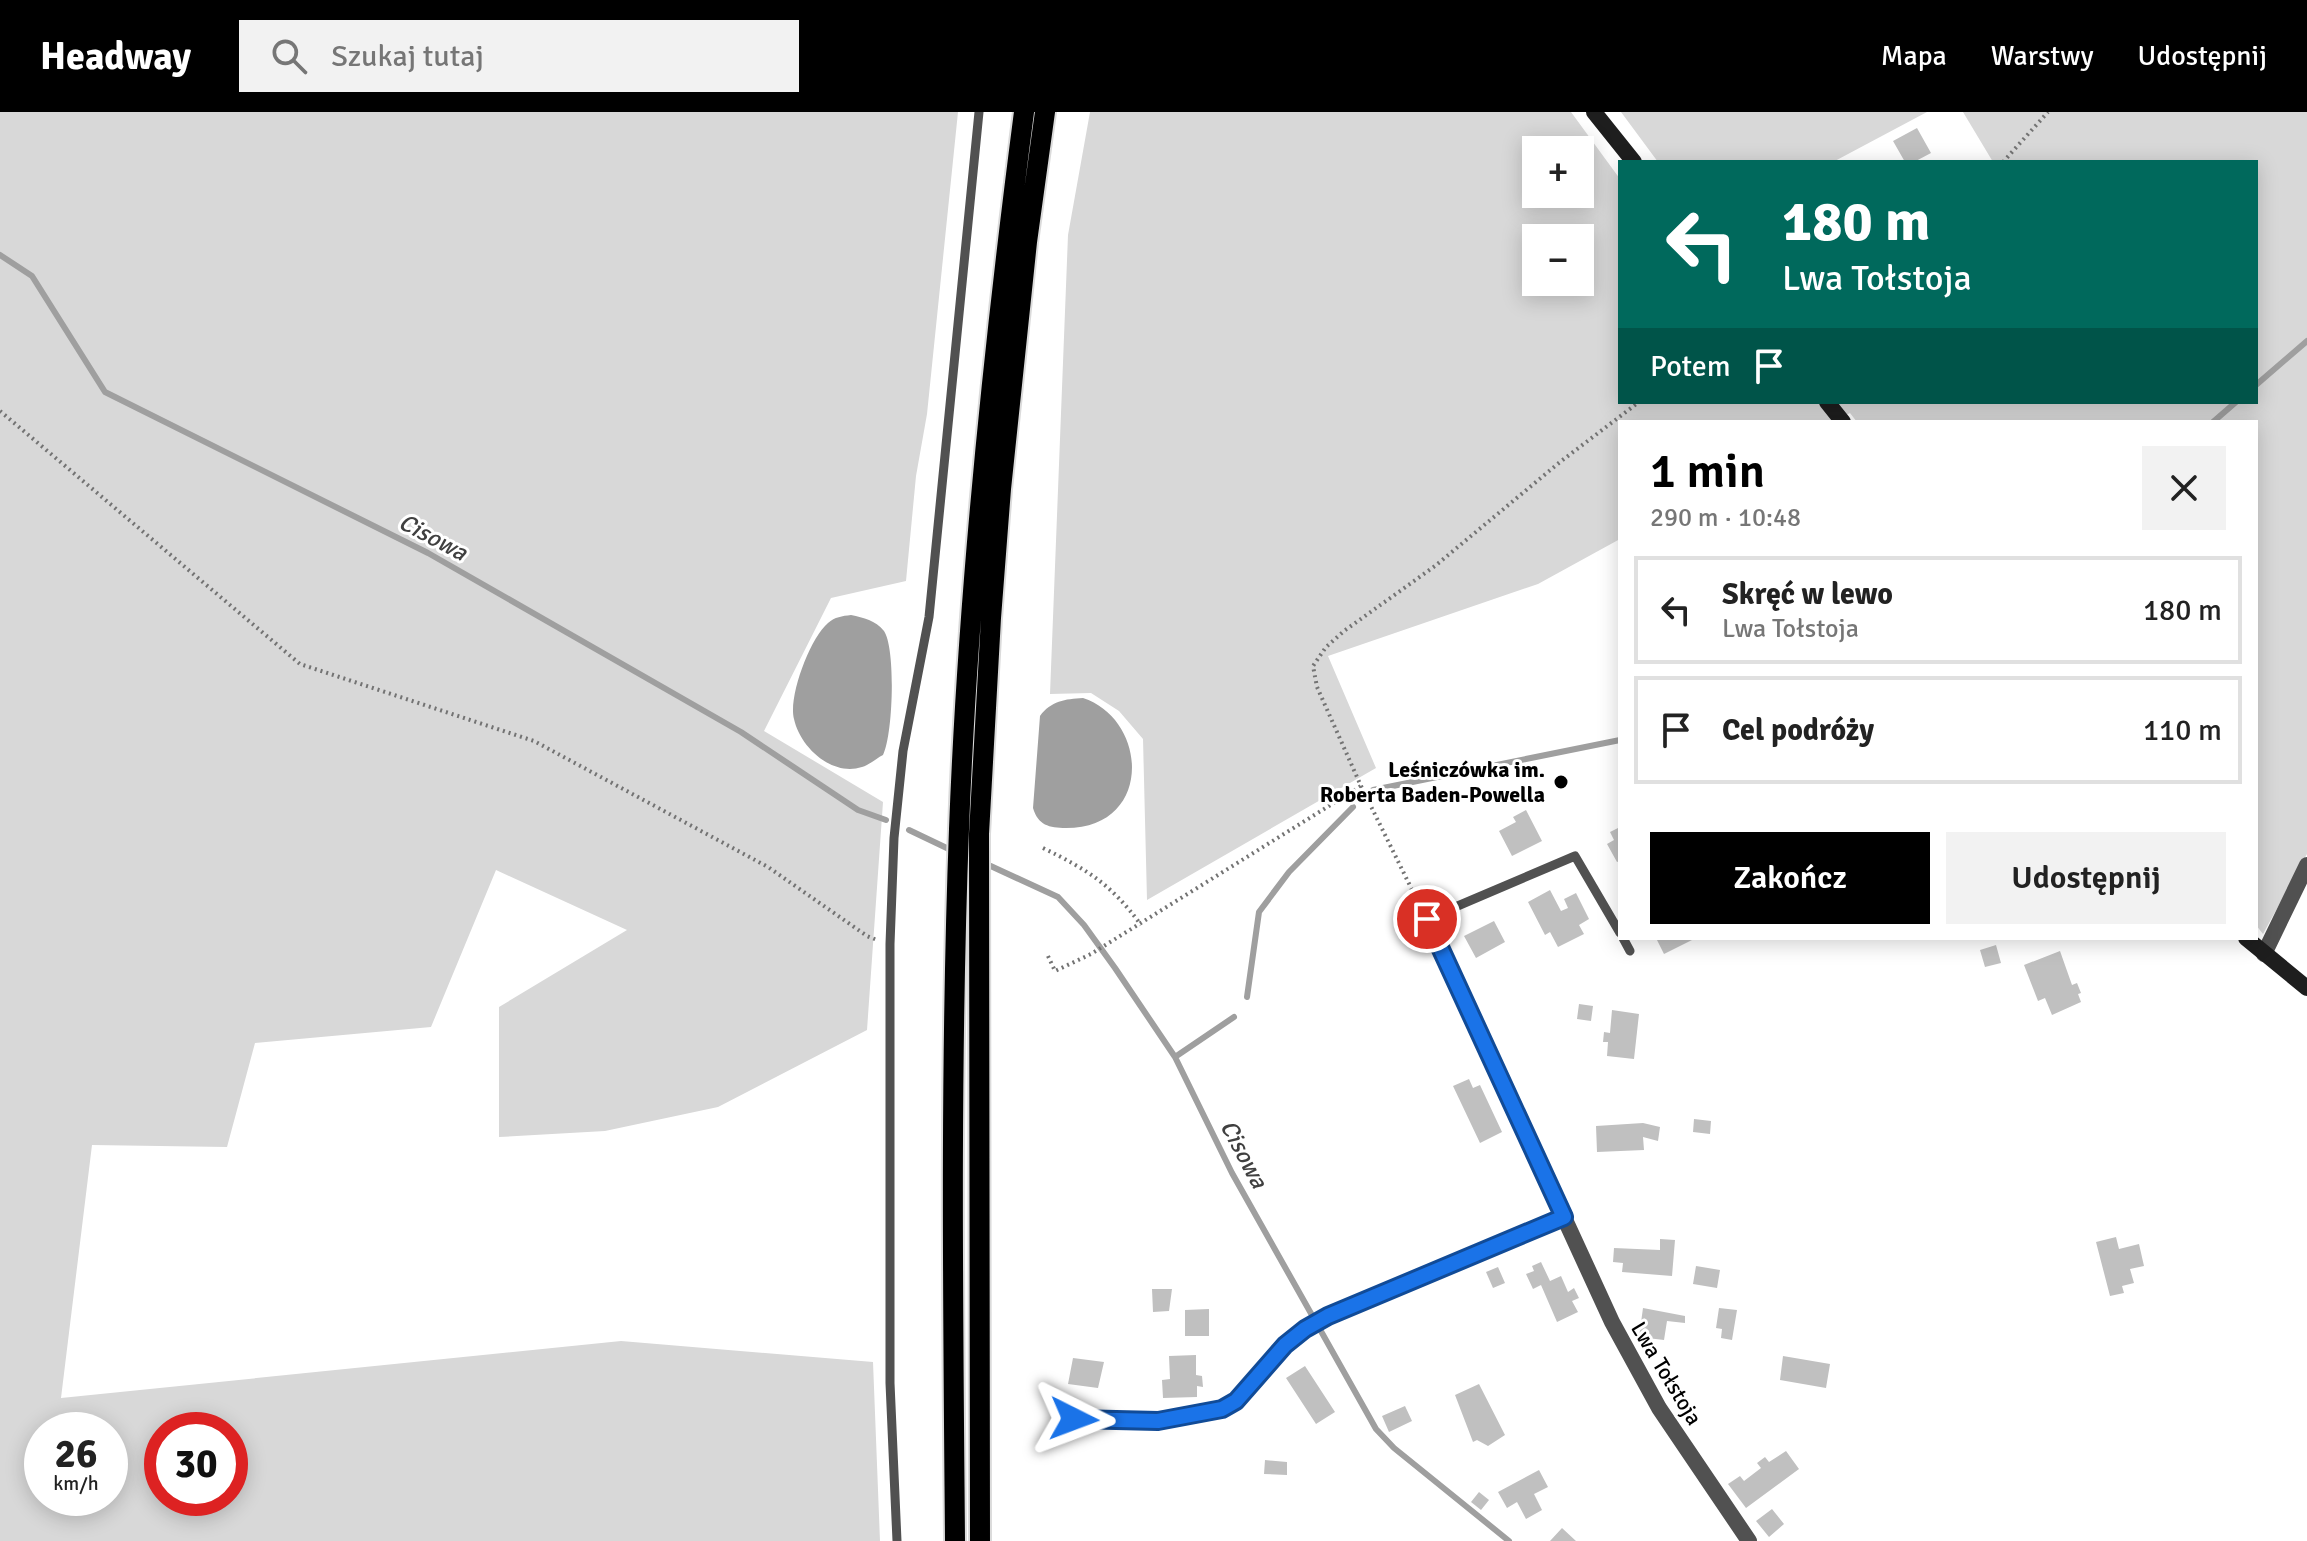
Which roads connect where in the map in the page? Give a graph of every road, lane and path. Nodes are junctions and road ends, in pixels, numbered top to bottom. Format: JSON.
{"nodes":[{"id":1,"x":979,"y":112,"type":"edge"},
{"id":2,"x":1024,"y":112,"type":"edge"},
{"id":3,"x":1045,"y":112,"type":"edge"},
{"id":4,"x":1594,"y":112,"type":"edge"},
{"id":5,"x":2048,"y":112,"type":"edge"},
{"id":6,"x":1632,"y":160,"type":"edge"},
{"id":7,"x":2005,"y":160,"type":"edge"},
{"id":8,"x":1636,"y":404,"type":"edge"},
{"id":9,"x":1829,"y":404,"type":"edge"},
{"id":10,"x":0,"y":411,"type":"edge"},
{"id":11,"x":1841,"y":420,"type":"edge"},
{"id":12,"x":1361,"y":786,"type":"junction"},
{"id":13,"x":1043,"y":848,"type":"dead end"},
{"id":14,"x":2307,"y":865,"type":"edge"},
{"id":15,"x":967,"y":877,"type":"junction"},
{"id":16,"x":1427,"y":919,"type":"junction"},
{"id":17,"x":1141,"y":925,"type":"junction"},
{"id":18,"x":1618,"y":931,"type":"edge"},
{"id":19,"x":1623,"y":940,"type":"edge"},
{"id":20,"x":2248,"y":940,"type":"edge"},
{"id":21,"x":890,"y":944,"type":"junction"},
{"id":22,"x":1630,"y":951,"type":"dead end"},
{"id":23,"x":2264,"y":954,"type":"junction"},
{"id":24,"x":1048,"y":956,"type":"dead end"},
{"id":25,"x":2307,"y":988,"type":"edge"},
{"id":26,"x":1564,"y":1217,"type":"junction"},
{"id":27,"x":1074,"y":1419,"type":"dead end"},
{"id":28,"x":897,"y":1541,"type":"edge"},
{"id":29,"x":955,"y":1541,"type":"edge"},
{"id":30,"x":980,"y":1541,"type":"edge"},
{"id":31,"x":1749,"y":1541,"type":"edge"}],
"edges":[{"from":1,"to":21,"type":"lane"},
{"from":2,"to":15,"type":"main road"},
{"from":3,"to":15,"type":"main road"},
{"from":4,"to":6,"type":"street"},
{"from":5,"to":7,"type":"path"},
{"from":8,"to":12,"type":"path"},
{"from":9,"to":11,"type":"street"},
{"from":10,"to":21,"type":"path"},
{"from":12,"to":16,"type":"path"},
{"from":12,"to":17,"type":"path"},
{"from":13,"to":17,"type":"path"},
{"from":14,"to":23,"type":"street"},
{"from":15,"to":29,"type":"main road"},
{"from":15,"to":30,"type":"main road"},
{"from":16,"to":18,"type":"lane"},
{"from":16,"to":26,"type":"street","name":"Lwa Tołstoja"},
{"from":17,"to":24,"type":"path"},
{"from":19,"to":22,"type":"lane"},
{"from":20,"to":23,"type":"street"},
{"from":21,"to":28,"type":"lane"},
{"from":23,"to":25,"type":"street"},
{"from":26,"to":27,"type":"street"},
{"from":26,"to":31,"type":"street","name":"Lwa Tołstoja"}]}
